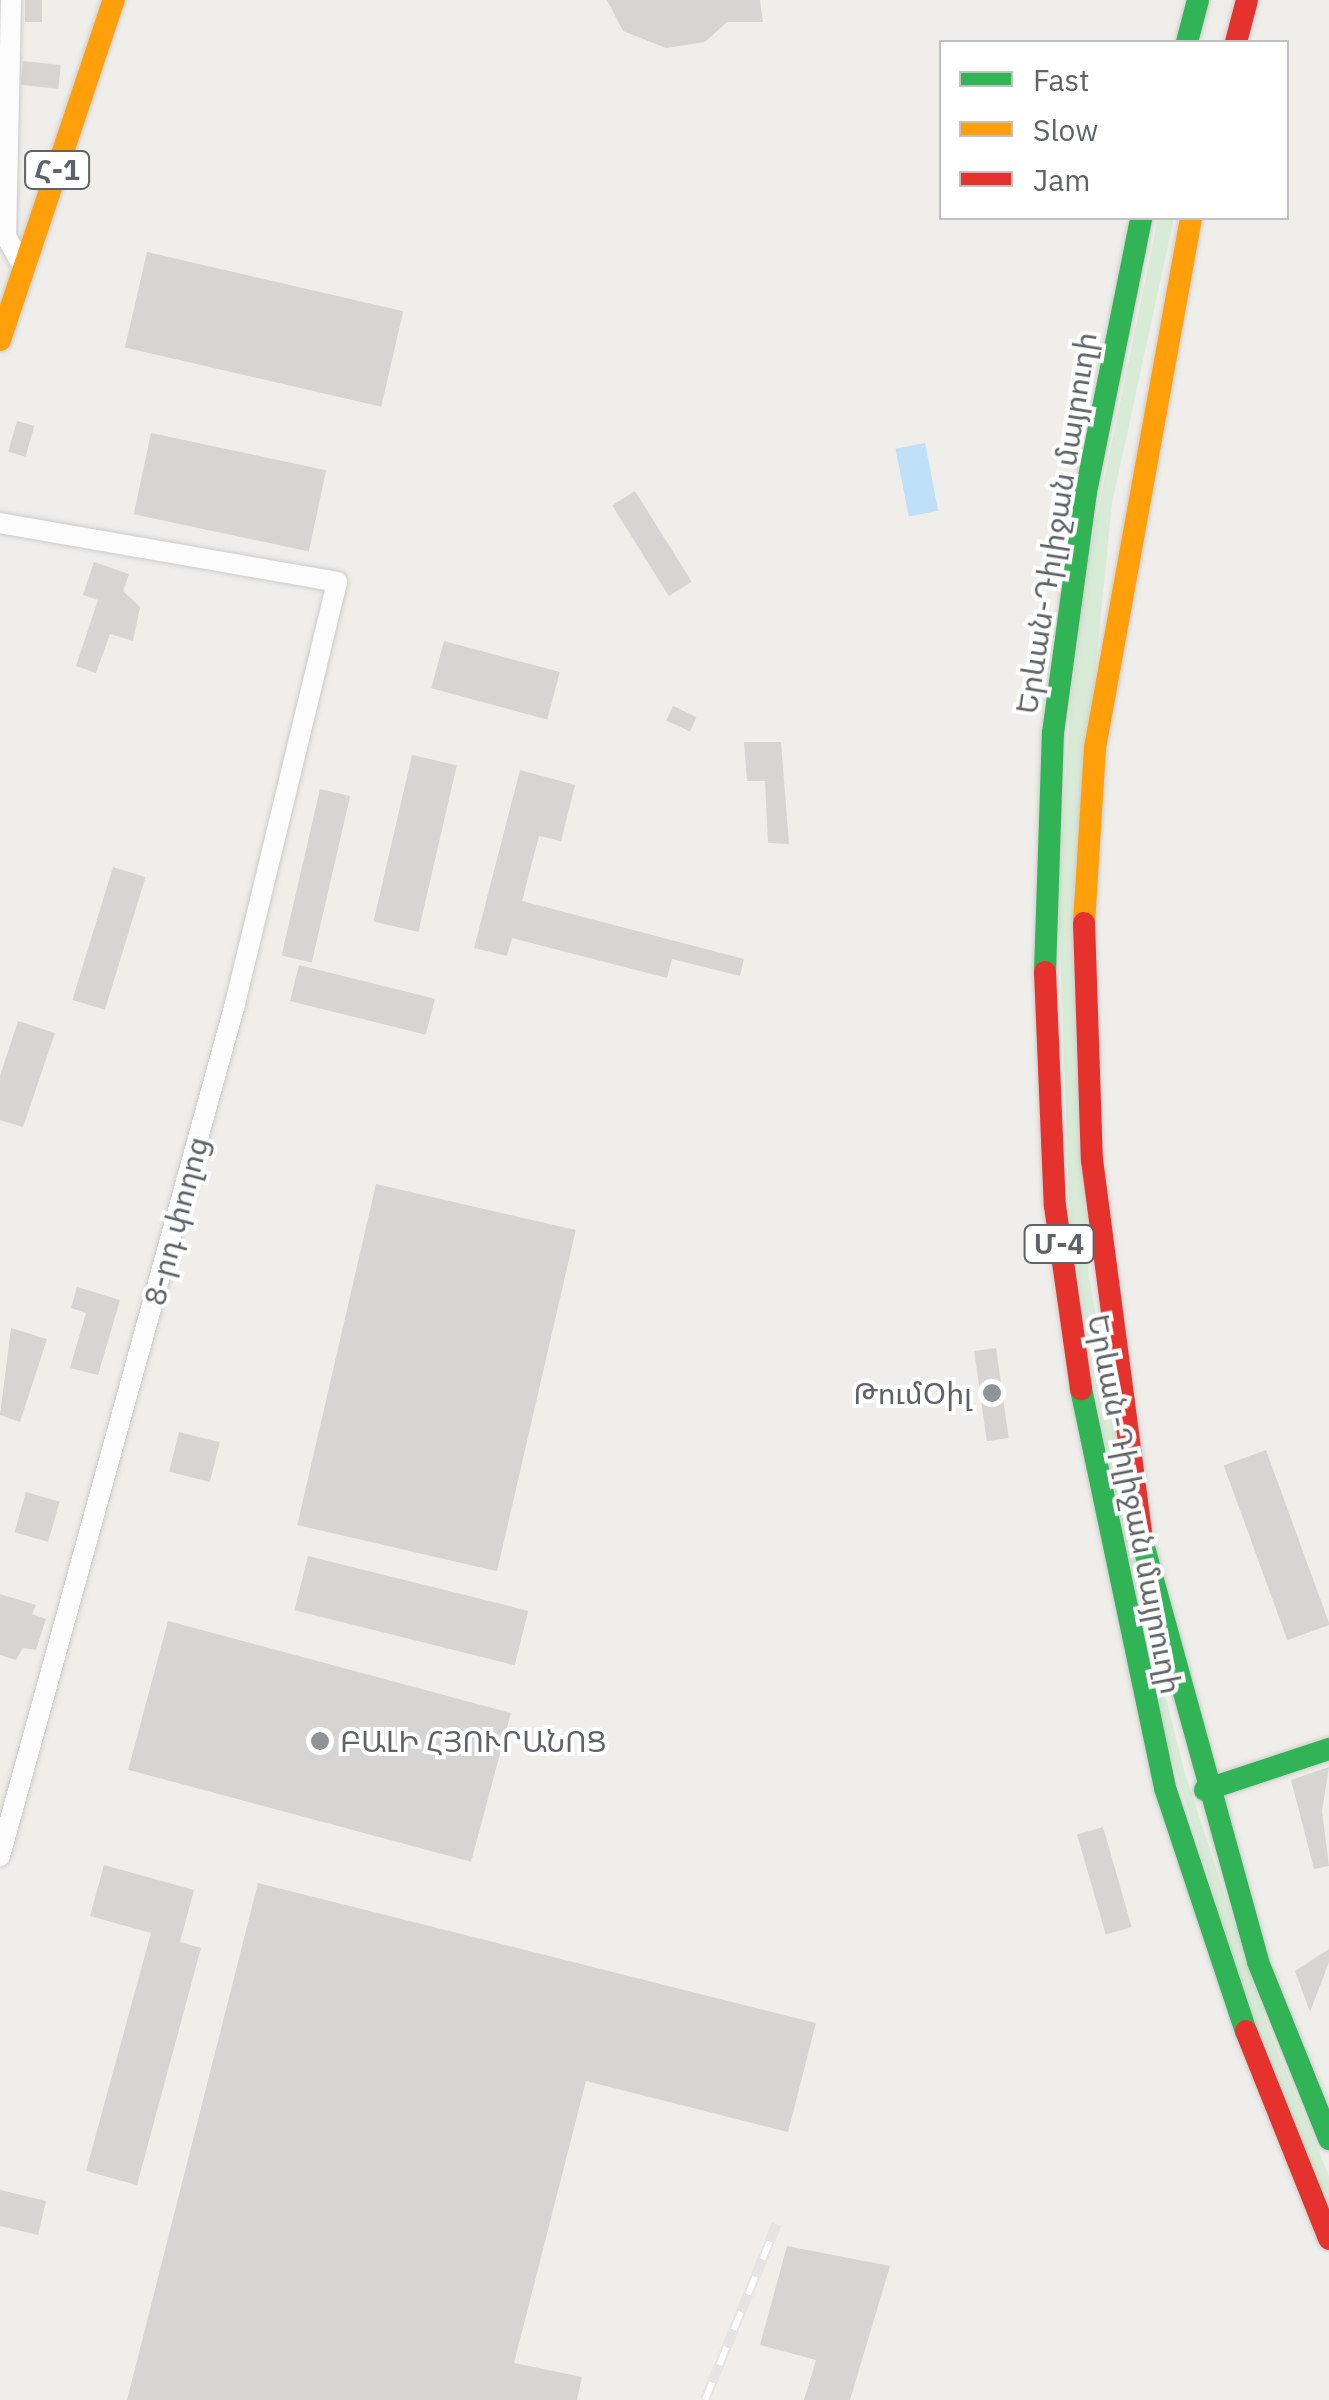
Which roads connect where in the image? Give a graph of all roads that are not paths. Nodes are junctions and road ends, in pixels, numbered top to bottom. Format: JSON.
{"nodes":[{"id":1,"x":11,"y":0,"type":"edge"},
{"id":2,"x":114,"y":0,"type":"edge"},
{"id":3,"x":1198,"y":0,"type":"edge"},
{"id":4,"x":1247,"y":0,"type":"edge"},
{"id":5,"x":1188,"y":40,"type":"edge"},
{"id":6,"x":1237,"y":40,"type":"edge"},
{"id":7,"x":1142,"y":220,"type":"edge"},
{"id":8,"x":1192,"y":220,"type":"edge"},
{"id":9,"x":3,"y":230,"type":"edge"},
{"id":10,"x":24,"y":269,"type":"junction"},
{"id":11,"x":0,"y":340,"type":"edge"},
{"id":12,"x":0,"y":523,"type":"edge"},
{"id":13,"x":1329,"y":1749,"type":"edge"},
{"id":14,"x":1205,"y":1790,"type":"junction"},
{"id":15,"x":0,"y":1856,"type":"edge"},
{"id":16,"x":1329,"y":2139,"type":"edge"},
{"id":17,"x":1329,"y":2239,"type":"edge"}],
"edges":[{"from":1,"to":9,"type":"street"},
{"from":2,"to":10,"type":"main road","number":"Հ-1"},
{"from":3,"to":5,"type":"main road"},
{"from":4,"to":6,"type":"main road"},
{"from":7,"to":17,"type":"main road","name":"Երևան-Դիլիջան մայրուղի","number":"Մ-4"},
{"from":8,"to":14,"type":"main road","name":"Երևան-Դիլիջան մայրուղի","number":"Մ-4"},
{"from":9,"to":10,"type":"street"},
{"from":10,"to":11,"type":"main road","number":"Հ-1"},
{"from":12,"to":15,"type":"street","name":"8-րդ փողոց"},
{"from":13,"to":14,"type":"main road"},
{"from":14,"to":16,"type":"main road","name":"Երևան-Դիլիջան մայրուղի","number":"Մ-4"}]}
